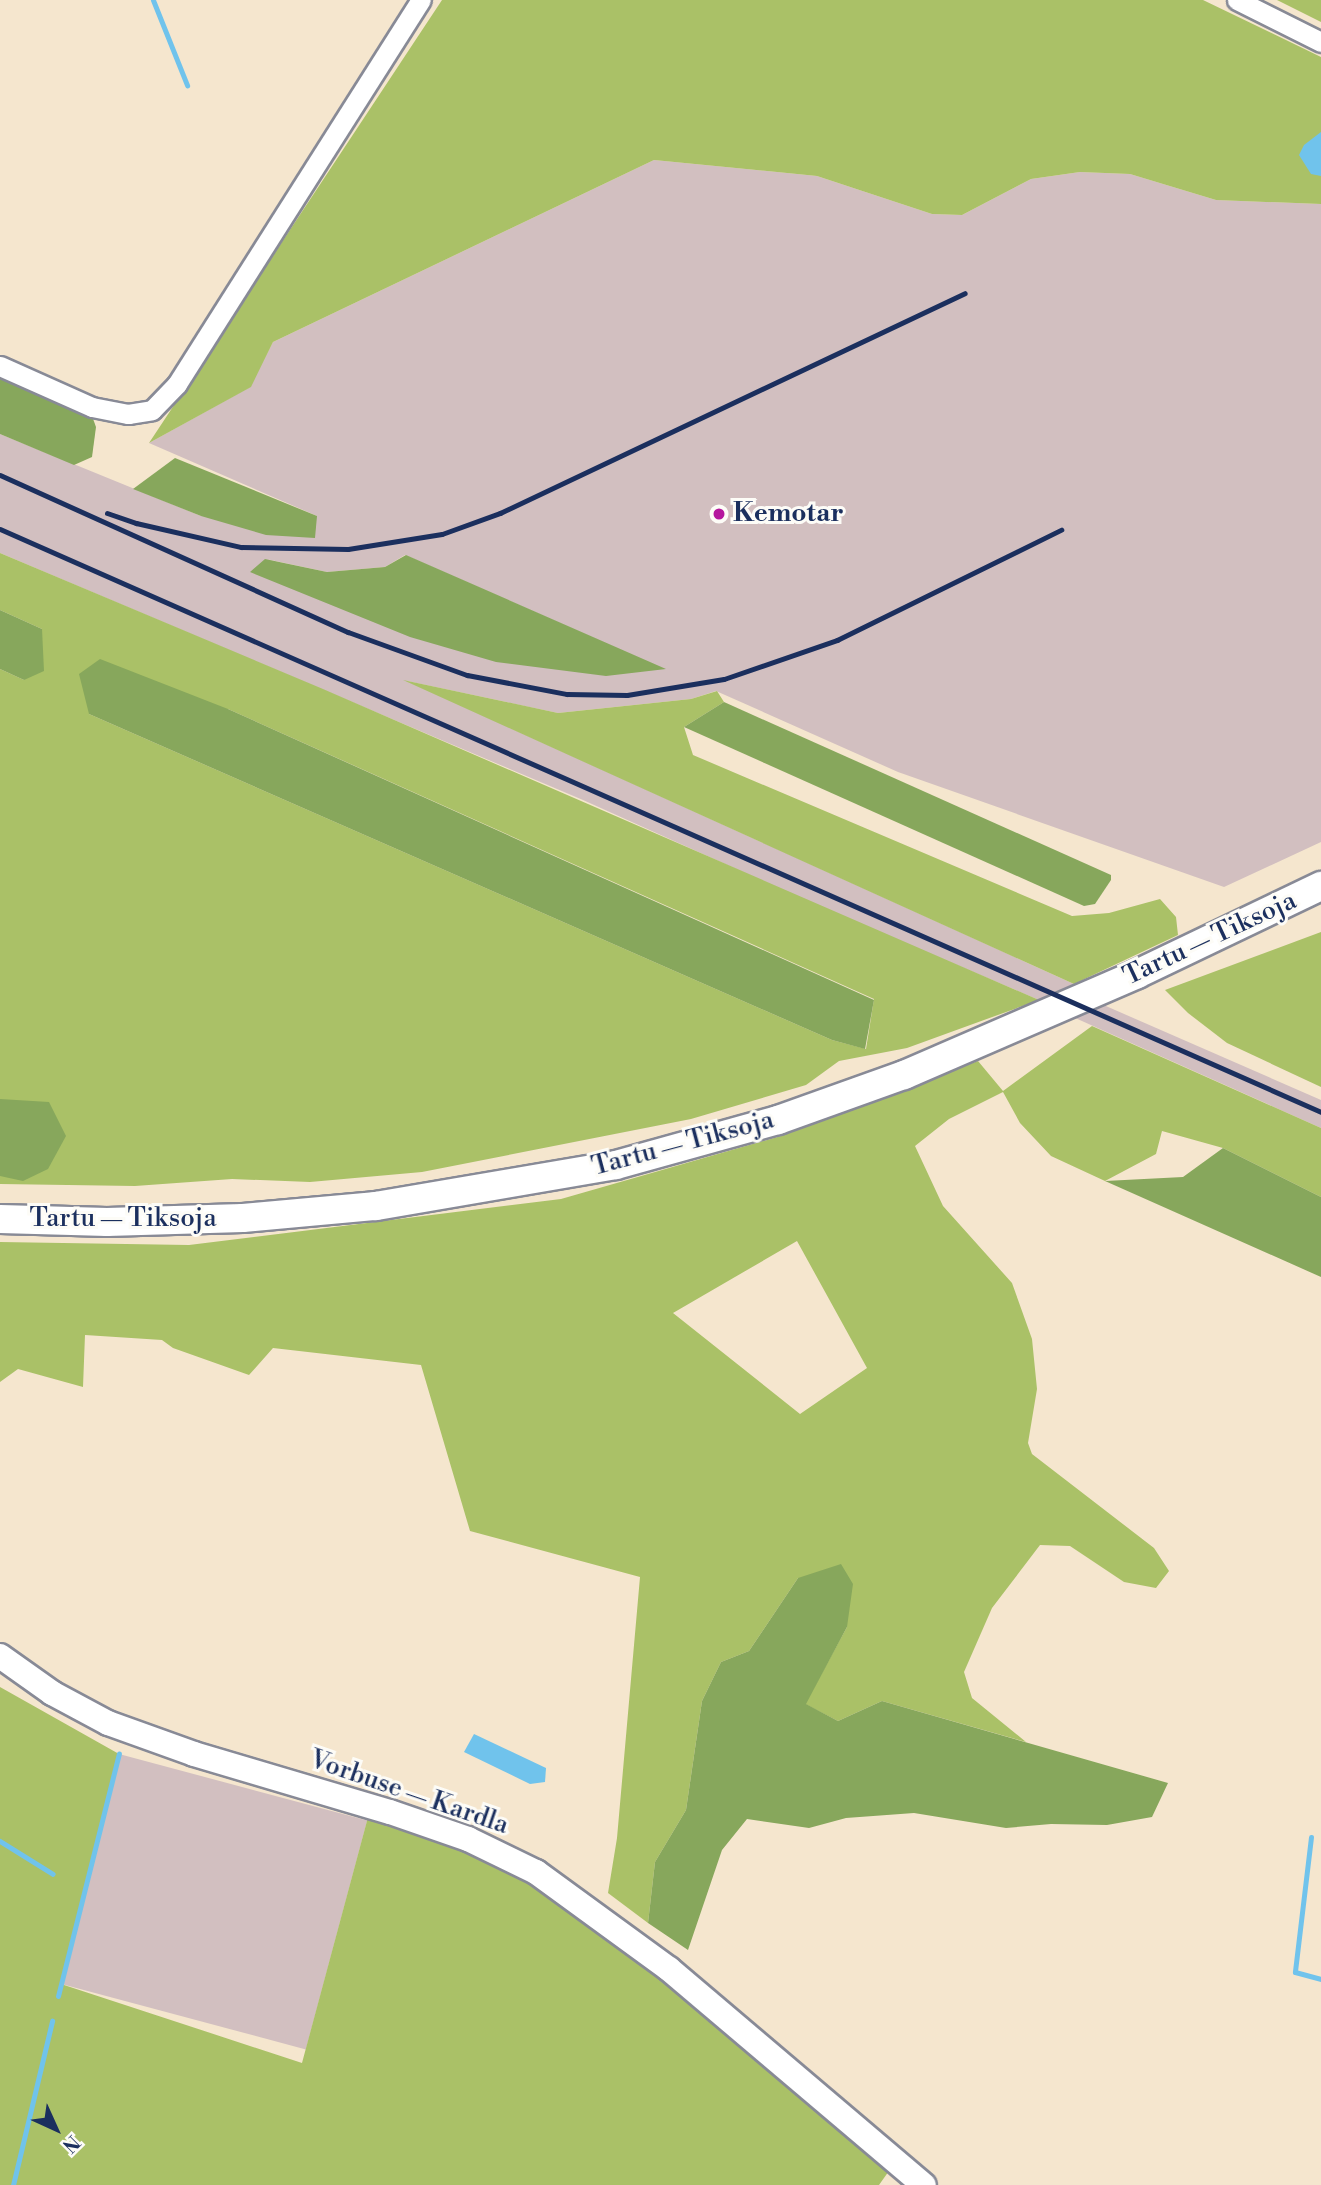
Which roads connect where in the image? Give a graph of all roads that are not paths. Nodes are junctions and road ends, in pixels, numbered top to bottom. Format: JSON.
{"nodes":[{"id":1,"x":421,"y":0,"type":"edge"},
{"id":2,"x":1237,"y":0,"type":"edge"},
{"id":3,"x":1321,"y":42,"type":"edge"},
{"id":4,"x":0,"y":366,"type":"edge"},
{"id":5,"x":1321,"y":886,"type":"edge"},
{"id":6,"x":0,"y":1219,"type":"edge"},
{"id":7,"x":0,"y":1656,"type":"edge"},
{"id":8,"x":924,"y":2185,"type":"edge"}],
"edges":[{"from":1,"to":4,"type":"street"},
{"from":2,"to":3,"type":"street"},
{"from":5,"to":6,"type":"main road","name":"Tartu — Tiksoja"},
{"from":7,"to":8,"type":"street","name":"Vorbuse — Kardla"}]}
